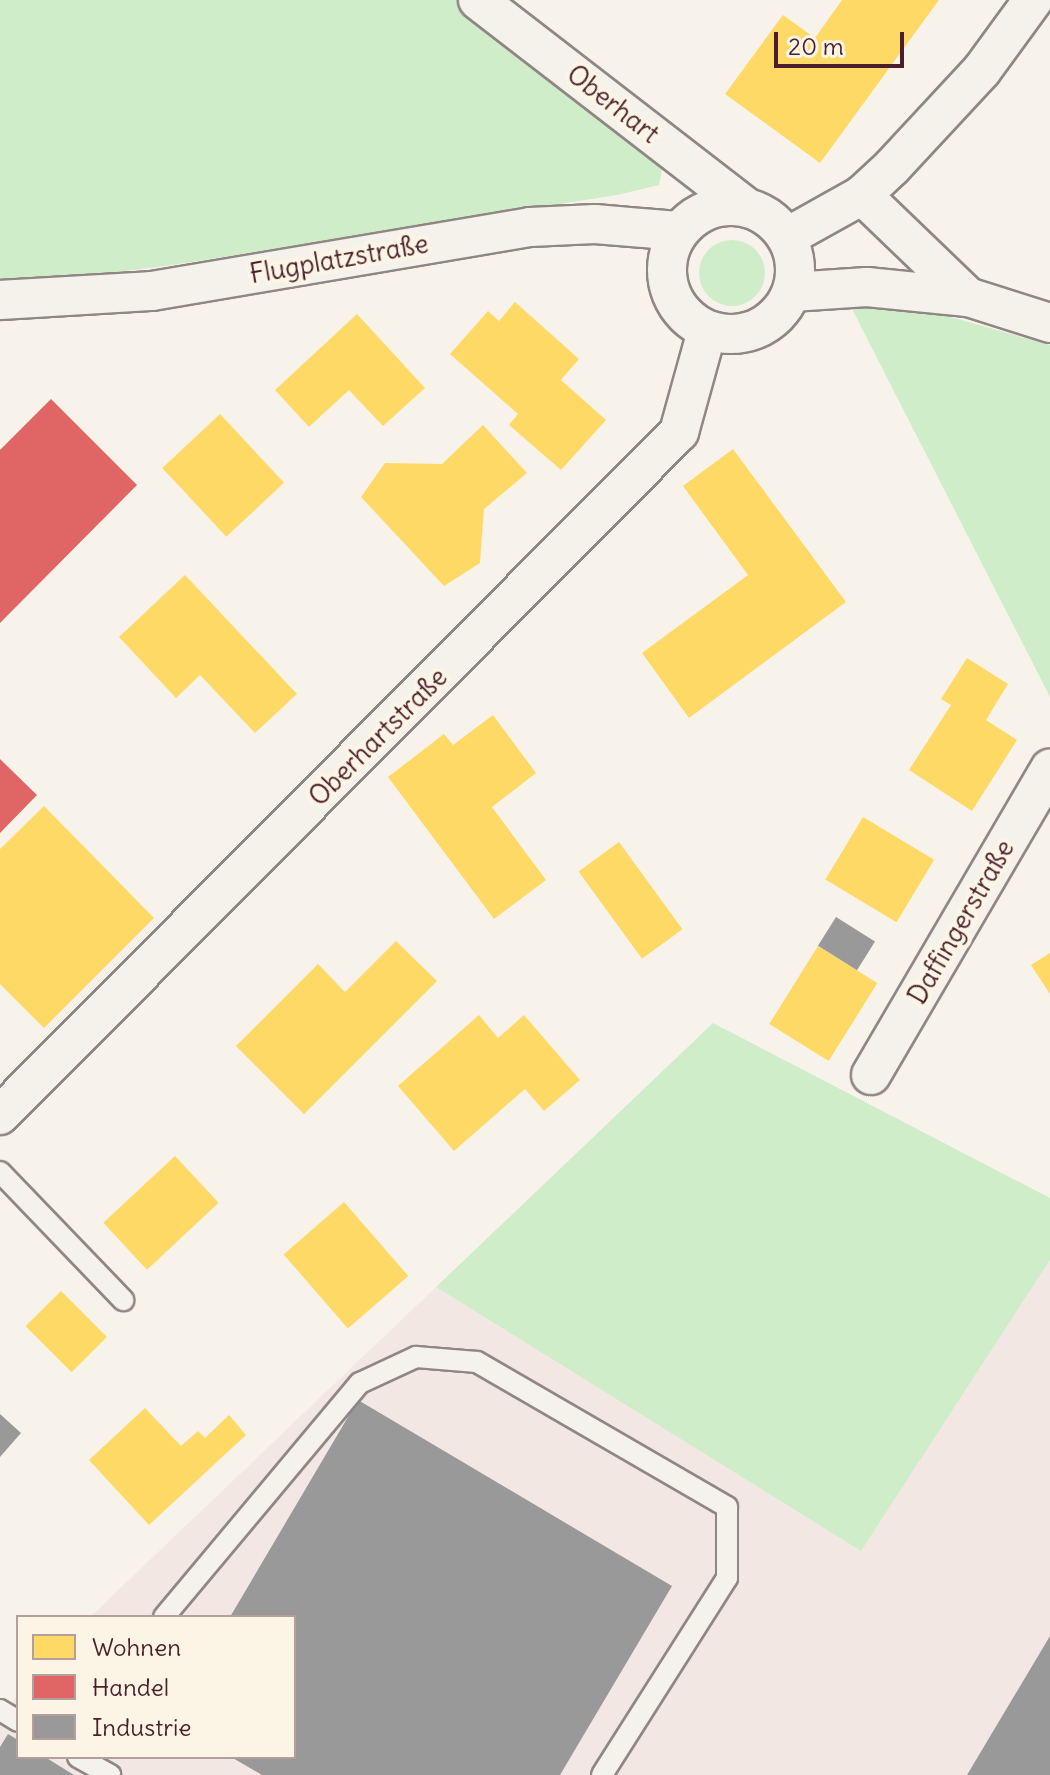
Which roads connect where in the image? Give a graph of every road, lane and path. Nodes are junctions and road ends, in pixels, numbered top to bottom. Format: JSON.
{"nodes":[{"id":1,"x":478,"y":0,"type":"edge"},
{"id":2,"x":1033,"y":0,"type":"edge"},
{"id":3,"x":862,"y":195,"type":"junction"},
{"id":4,"x":747,"y":208,"type":"junction"},
{"id":5,"x":678,"y":231,"type":"junction"},
{"id":6,"x":787,"y":237,"type":"junction"},
{"id":7,"x":792,"y":292,"type":"junction"},
{"id":8,"x":968,"y":297,"type":"junction"},
{"id":9,"x":0,"y":300,"type":"edge"},
{"id":10,"x":1050,"y":323,"type":"edge"},
{"id":11,"x":707,"y":331,"type":"junction"},
{"id":12,"x":1050,"y":769,"type":"edge"},
{"id":13,"x":871,"y":1075,"type":"dead end"},
{"id":14,"x":0,"y":1115,"type":"edge"},
{"id":15,"x":0,"y":1172,"type":"edge"},
{"id":16,"x":123,"y":1300,"type":"dead end"},
{"id":17,"x":166,"y":1615,"type":"edge"},
{"id":18,"x":82,"y":1759,"type":"edge"},
{"id":19,"x":110,"y":1775,"type":"edge"},
{"id":20,"x":602,"y":1775,"type":"edge"}],
"edges":[{"from":1,"to":4,"type":"street","name":"Oberhart"},
{"from":2,"to":3,"type":"street"},
{"from":3,"to":6,"type":"street"},
{"from":3,"to":8,"type":"street"},
{"from":4,"to":5,"type":"street"},
{"from":4,"to":6,"type":"street"},
{"from":5,"to":9,"type":"street","name":"Flugplatzstraße"},
{"from":5,"to":11,"type":"street"},
{"from":6,"to":7,"type":"street"},
{"from":7,"to":8,"type":"street"},
{"from":7,"to":11,"type":"street"},
{"from":8,"to":10,"type":"street"},
{"from":11,"to":14,"type":"street","name":"Oberhartstraße"},
{"from":12,"to":13,"type":"street","name":"Daffingerstraße"},
{"from":15,"to":16,"type":"lane"},
{"from":17,"to":20,"type":"lane"},
{"from":18,"to":19,"type":"lane"}]}
